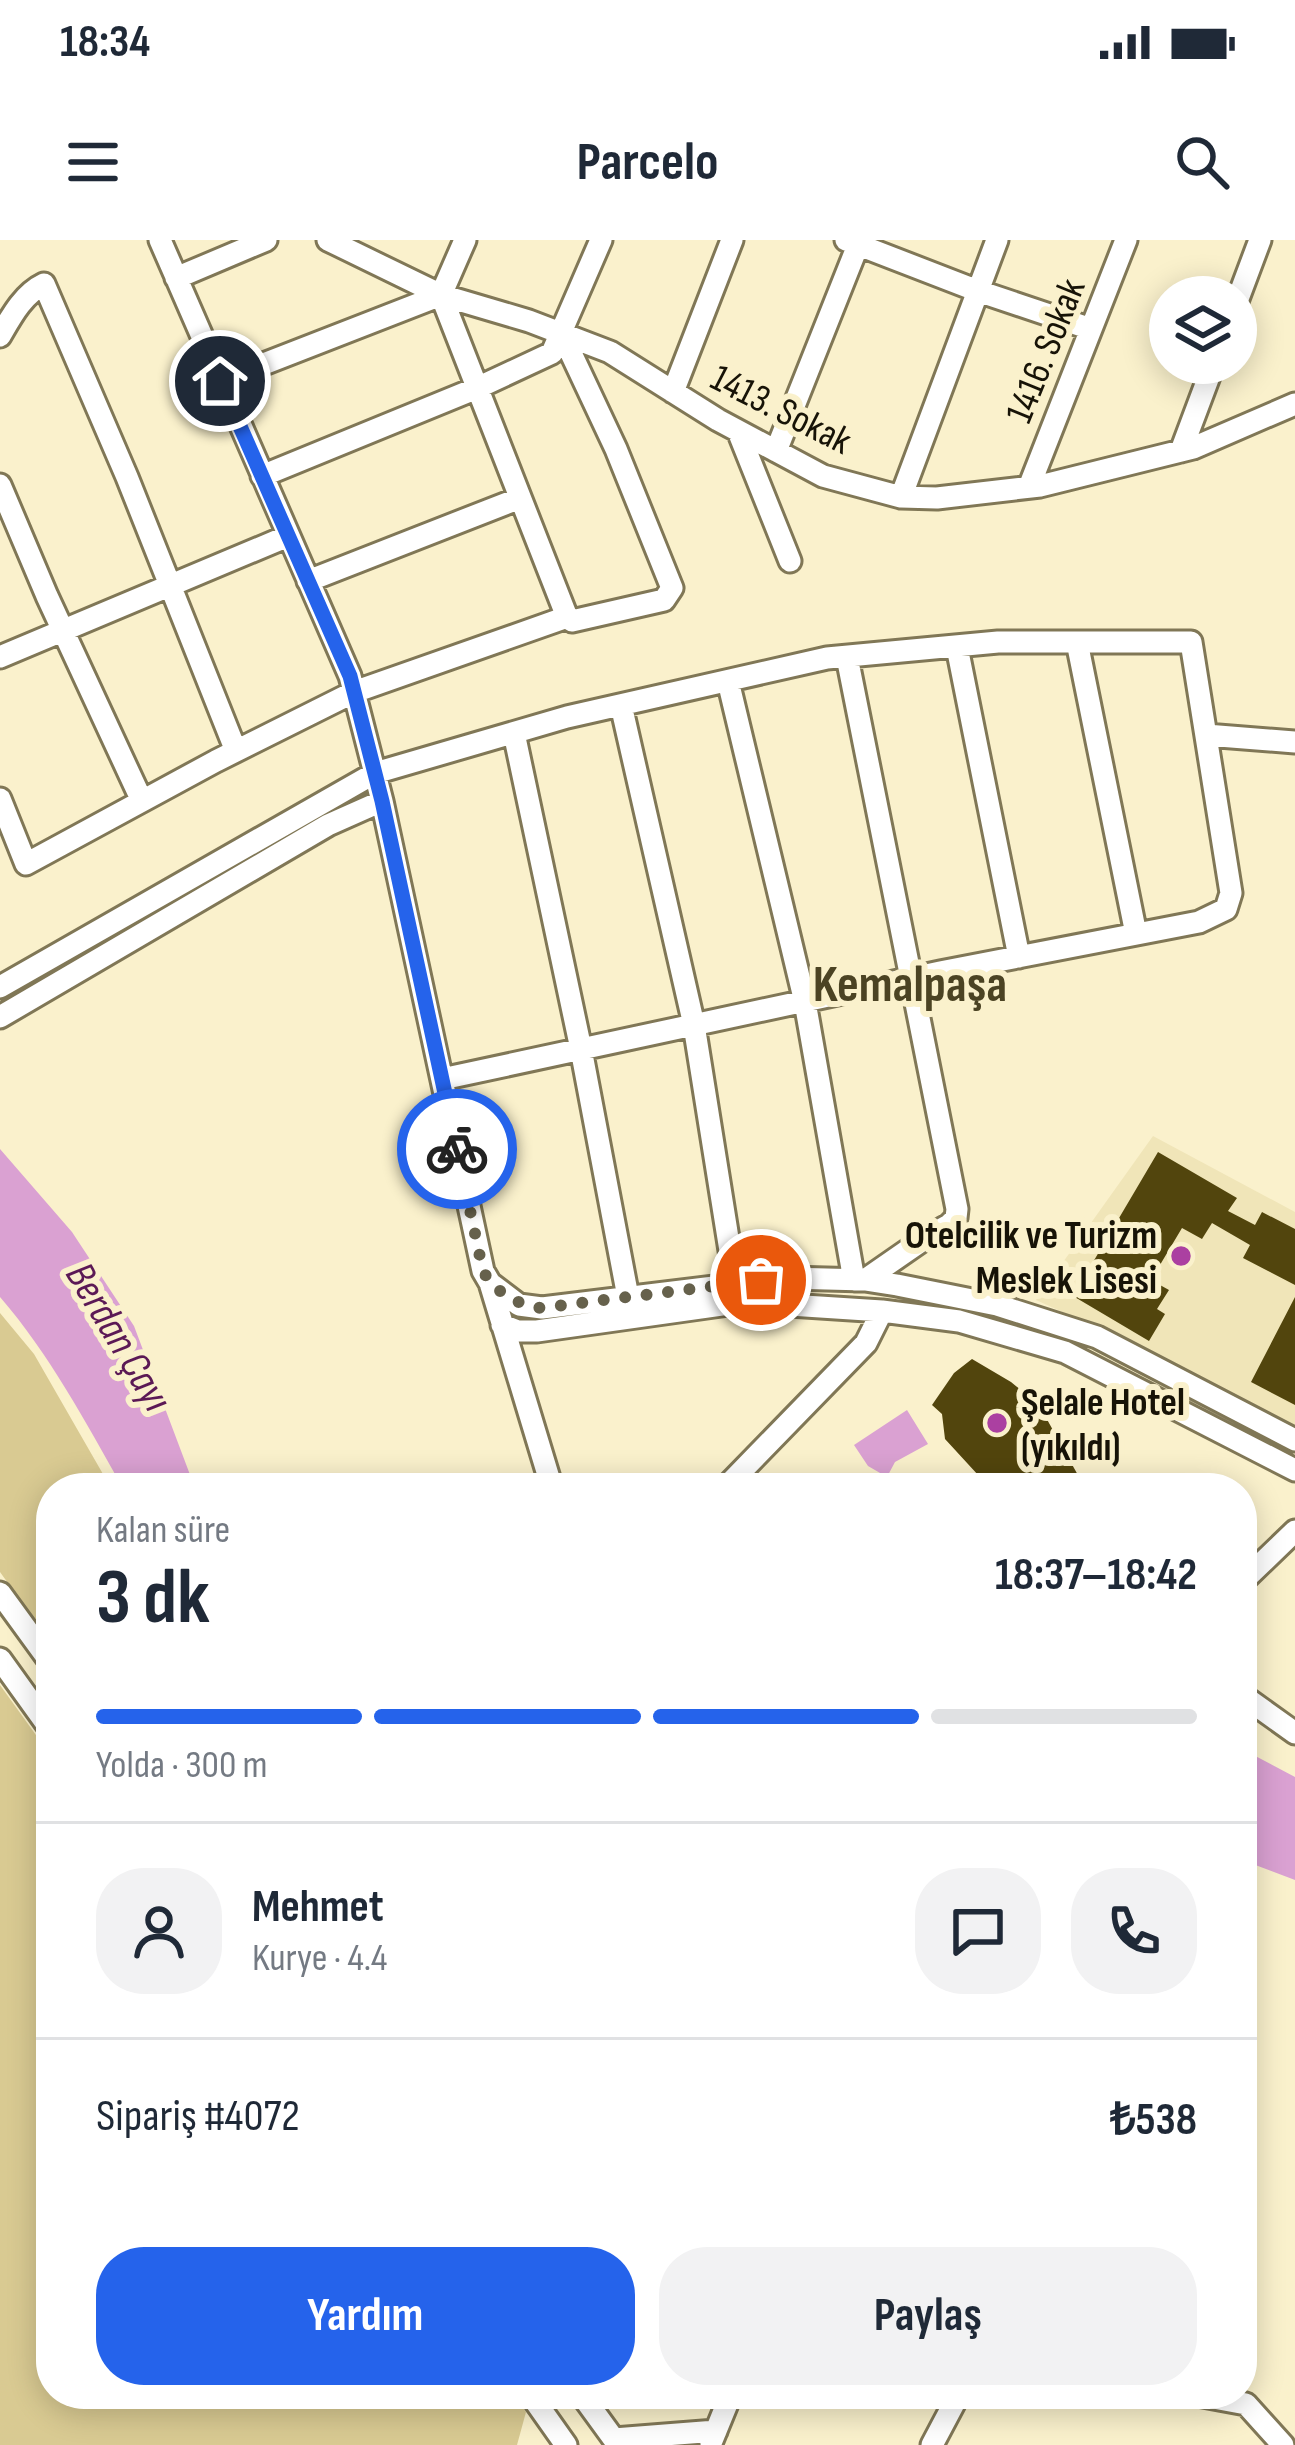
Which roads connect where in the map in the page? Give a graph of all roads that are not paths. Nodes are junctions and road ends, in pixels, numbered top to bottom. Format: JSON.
{"nodes":[{"id":1,"x":160,"y":240,"type":"edge"},
{"id":2,"x":266,"y":240,"type":"edge"},
{"id":3,"x":328,"y":240,"type":"edge"},
{"id":4,"x":465,"y":240,"type":"edge"},
{"id":5,"x":601,"y":240,"type":"edge"},
{"id":6,"x":733,"y":240,"type":"edge"},
{"id":7,"x":997,"y":240,"type":"edge"},
{"id":8,"x":1126,"y":240,"type":"edge"},
{"id":9,"x":1260,"y":240,"type":"edge"},
{"id":10,"x":855,"y":241,"type":"edge"},
{"id":11,"x":1246,"y":276,"type":"edge"},
{"id":12,"x":176,"y":278,"type":"junction"},
{"id":13,"x":978,"y":291,"type":"junction"},
{"id":14,"x":441,"y":295,"type":"junction"},
{"id":15,"x":1091,"y":329,"type":"junction"},
{"id":16,"x":562,"y":334,"type":"junction"},
{"id":17,"x":0,"y":336,"type":"edge"},
{"id":18,"x":220,"y":381,"type":"junction"},
{"id":19,"x":1206,"y":384,"type":"edge"},
{"id":20,"x":477,"y":388,"type":"junction"},
{"id":21,"x":673,"y":392,"type":"junction"},
{"id":22,"x":1295,"y":404,"type":"edge"},
{"id":23,"x":738,"y":431,"type":"junction"},
{"id":24,"x":776,"y":451,"type":"junction"},
{"id":25,"x":1180,"y":451,"type":"junction"},
{"id":26,"x":262,"y":476,"type":"junction"},
{"id":27,"x":0,"y":484,"type":"edge"},
{"id":28,"x":1029,"y":487,"type":"junction"},
{"id":29,"x":901,"y":497,"type":"junction"},
{"id":30,"x":520,"y":498,"type":"junction"},
{"id":31,"x":288,"y":536,"type":"junction"},
{"id":32,"x":790,"y":561,"type":"dead end"},
{"id":33,"x":308,"y":581,"type":"junction"},
{"id":34,"x":170,"y":585,"type":"junction"},
{"id":35,"x":567,"y":617,"type":"junction"},
{"id":36,"x":63,"y":630,"type":"junction"},
{"id":37,"x":1077,"y":642,"type":"junction"},
{"id":38,"x":957,"y":646,"type":"junction"},
{"id":39,"x":0,"y":657,"type":"edge"},
{"id":40,"x":847,"y":657,"type":"junction"},
{"id":41,"x":728,"y":681,"type":"junction"},
{"id":42,"x":354,"y":692,"type":"junction"},
{"id":43,"x":621,"y":706,"type":"junction"},
{"id":44,"x":514,"y":733,"type":"junction"},
{"id":45,"x":1206,"y":735,"type":"junction"},
{"id":46,"x":1295,"y":742,"type":"edge"},
{"id":47,"x":236,"y":751,"type":"junction"},
{"id":48,"x":375,"y":773,"type":"junction"},
{"id":49,"x":0,"y":799,"type":"edge"},
{"id":50,"x":142,"y":801,"type":"junction"},
{"id":51,"x":382,"y":801,"type":"junction"},
{"id":52,"x":1136,"y":934,"type":"junction"},
{"id":53,"x":1019,"y":957,"type":"junction"},
{"id":54,"x":913,"y":978,"type":"junction"},
{"id":55,"x":0,"y":987,"type":"edge"},
{"id":56,"x":805,"y":1001,"type":"junction"},
{"id":57,"x":0,"y":1017,"type":"edge"},
{"id":58,"x":694,"y":1025,"type":"junction"},
{"id":59,"x":581,"y":1049,"type":"junction"},
{"id":60,"x":442,"y":1079,"type":"junction"},
{"id":61,"x":860,"y":1280,"type":"junction"},
{"id":62,"x":490,"y":1282,"type":"junction"},
{"id":63,"x":734,"y":1282,"type":"junction"},
{"id":64,"x":628,"y":1297,"type":"junction"},
{"id":65,"x":882,"y":1311,"type":"junction"},
{"id":66,"x":502,"y":1325,"type":"junction"},
{"id":67,"x":1295,"y":1440,"type":"edge"},
{"id":68,"x":1295,"y":1470,"type":"edge"},
{"id":69,"x":547,"y":1473,"type":"edge"},
{"id":70,"x":740,"y":1473,"type":"edge"},
{"id":71,"x":1295,"y":1532,"type":"edge"},
{"id":72,"x":1257,"y":1568,"type":"edge"},
{"id":73,"x":0,"y":1593,"type":"edge"},
{"id":74,"x":36,"y":1643,"type":"edge"},
{"id":75,"x":0,"y":1659,"type":"edge"},
{"id":76,"x":1257,"y":1706,"type":"edge"},
{"id":77,"x":36,"y":1709,"type":"edge"},
{"id":78,"x":1295,"y":1733,"type":"edge"},
{"id":79,"x":541,"y":2409,"type":"edge"},
{"id":80,"x":592,"y":2409,"type":"edge"},
{"id":81,"x":725,"y":2409,"type":"edge"},
{"id":82,"x":951,"y":2409,"type":"edge"},
{"id":83,"x":1251,"y":2409,"type":"edge"},
{"id":84,"x":713,"y":2438,"type":"edge"},
{"id":85,"x":616,"y":2442,"type":"edge"},
{"id":86,"x":566,"y":2445,"type":"edge"},
{"id":87,"x":932,"y":2445,"type":"edge"},
{"id":88,"x":1283,"y":2445,"type":"edge"}],
"edges":[{"from":1,"to":12,"type":"street"},
{"from":2,"to":12,"type":"street"},
{"from":3,"to":14,"type":"street","name":"1413. Sokak"},
{"from":4,"to":14,"type":"street"},
{"from":5,"to":16,"type":"street"},
{"from":6,"to":21,"type":"street"},
{"from":7,"to":13,"type":"street"},
{"from":8,"to":15,"type":"street","name":"1416. Sokak"},
{"from":9,"to":11,"type":"street"},
{"from":10,"to":13,"type":"street"},
{"from":10,"to":24,"type":"street"},
{"from":12,"to":18,"type":"street"},
{"from":13,"to":15,"type":"street"},
{"from":13,"to":29,"type":"street"},
{"from":14,"to":16,"type":"street","name":"1413. Sokak"},
{"from":14,"to":18,"type":"street"},
{"from":14,"to":20,"type":"street"},
{"from":15,"to":28,"type":"street","name":"1416. Sokak"},
{"from":16,"to":20,"type":"street"},
{"from":16,"to":21,"type":"street","name":"1413. Sokak"},
{"from":16,"to":35,"type":"street"},
{"from":17,"to":34,"type":"street"},
{"from":18,"to":26,"type":"street"},
{"from":19,"to":25,"type":"street"},
{"from":20,"to":26,"type":"street"},
{"from":20,"to":30,"type":"street"},
{"from":21,"to":23,"type":"street","name":"1413. Sokak"},
{"from":22,"to":25,"type":"street","name":"1413. Sokak"},
{"from":23,"to":24,"type":"street","name":"1413. Sokak"},
{"from":23,"to":32,"type":"street"},
{"from":24,"to":29,"type":"street","name":"1413. Sokak"},
{"from":25,"to":28,"type":"street","name":"1413. Sokak"},
{"from":26,"to":31,"type":"street"},
{"from":27,"to":36,"type":"street"},
{"from":28,"to":29,"type":"street","name":"1413. Sokak"},
{"from":30,"to":33,"type":"street"},
{"from":30,"to":35,"type":"street"},
{"from":31,"to":33,"type":"street"},
{"from":31,"to":34,"type":"street"},
{"from":33,"to":42,"type":"street"},
{"from":34,"to":36,"type":"street"},
{"from":34,"to":47,"type":"street"},
{"from":35,"to":42,"type":"street"},
{"from":36,"to":39,"type":"street"},
{"from":36,"to":50,"type":"street"},
{"from":37,"to":38,"type":"street"},
{"from":37,"to":45,"type":"street"},
{"from":37,"to":52,"type":"street"},
{"from":38,"to":40,"type":"street"},
{"from":38,"to":53,"type":"street"},
{"from":40,"to":41,"type":"street"},
{"from":40,"to":54,"type":"street"},
{"from":41,"to":43,"type":"street"},
{"from":41,"to":56,"type":"street"},
{"from":42,"to":47,"type":"street"},
{"from":42,"to":48,"type":"street"},
{"from":43,"to":44,"type":"street"},
{"from":43,"to":58,"type":"street"},
{"from":44,"to":48,"type":"street"},
{"from":44,"to":59,"type":"street"},
{"from":45,"to":46,"type":"street"},
{"from":45,"to":52,"type":"street"},
{"from":47,"to":50,"type":"street"},
{"from":48,"to":51,"type":"street"},
{"from":48,"to":55,"type":"street"},
{"from":49,"to":50,"type":"street"},
{"from":51,"to":57,"type":"street"},
{"from":51,"to":60,"type":"street"},
{"from":52,"to":53,"type":"street"},
{"from":53,"to":54,"type":"street"},
{"from":54,"to":56,"type":"street"},
{"from":54,"to":61,"type":"street"},
{"from":56,"to":58,"type":"street"},
{"from":56,"to":61,"type":"street"},
{"from":58,"to":59,"type":"street"},
{"from":58,"to":63,"type":"street"},
{"from":59,"to":60,"type":"street"},
{"from":59,"to":64,"type":"street"},
{"from":60,"to":62,"type":"street"},
{"from":61,"to":63,"type":"street"},
{"from":61,"to":67,"type":"street"},
{"from":62,"to":64,"type":"street"},
{"from":62,"to":66,"type":"street"},
{"from":63,"to":64,"type":"street"},
{"from":65,"to":66,"type":"street"},
{"from":65,"to":68,"type":"street"},
{"from":65,"to":70,"type":"street"},
{"from":66,"to":69,"type":"street"},
{"from":71,"to":72,"type":"street"},
{"from":73,"to":74,"type":"street"},
{"from":75,"to":77,"type":"street"},
{"from":76,"to":78,"type":"street"},
{"from":79,"to":86,"type":"street"},
{"from":80,"to":85,"type":"street"},
{"from":81,"to":84,"type":"street"},
{"from":82,"to":87,"type":"street"},
{"from":83,"to":88,"type":"street"},
{"from":84,"to":85,"type":"street"}]}
